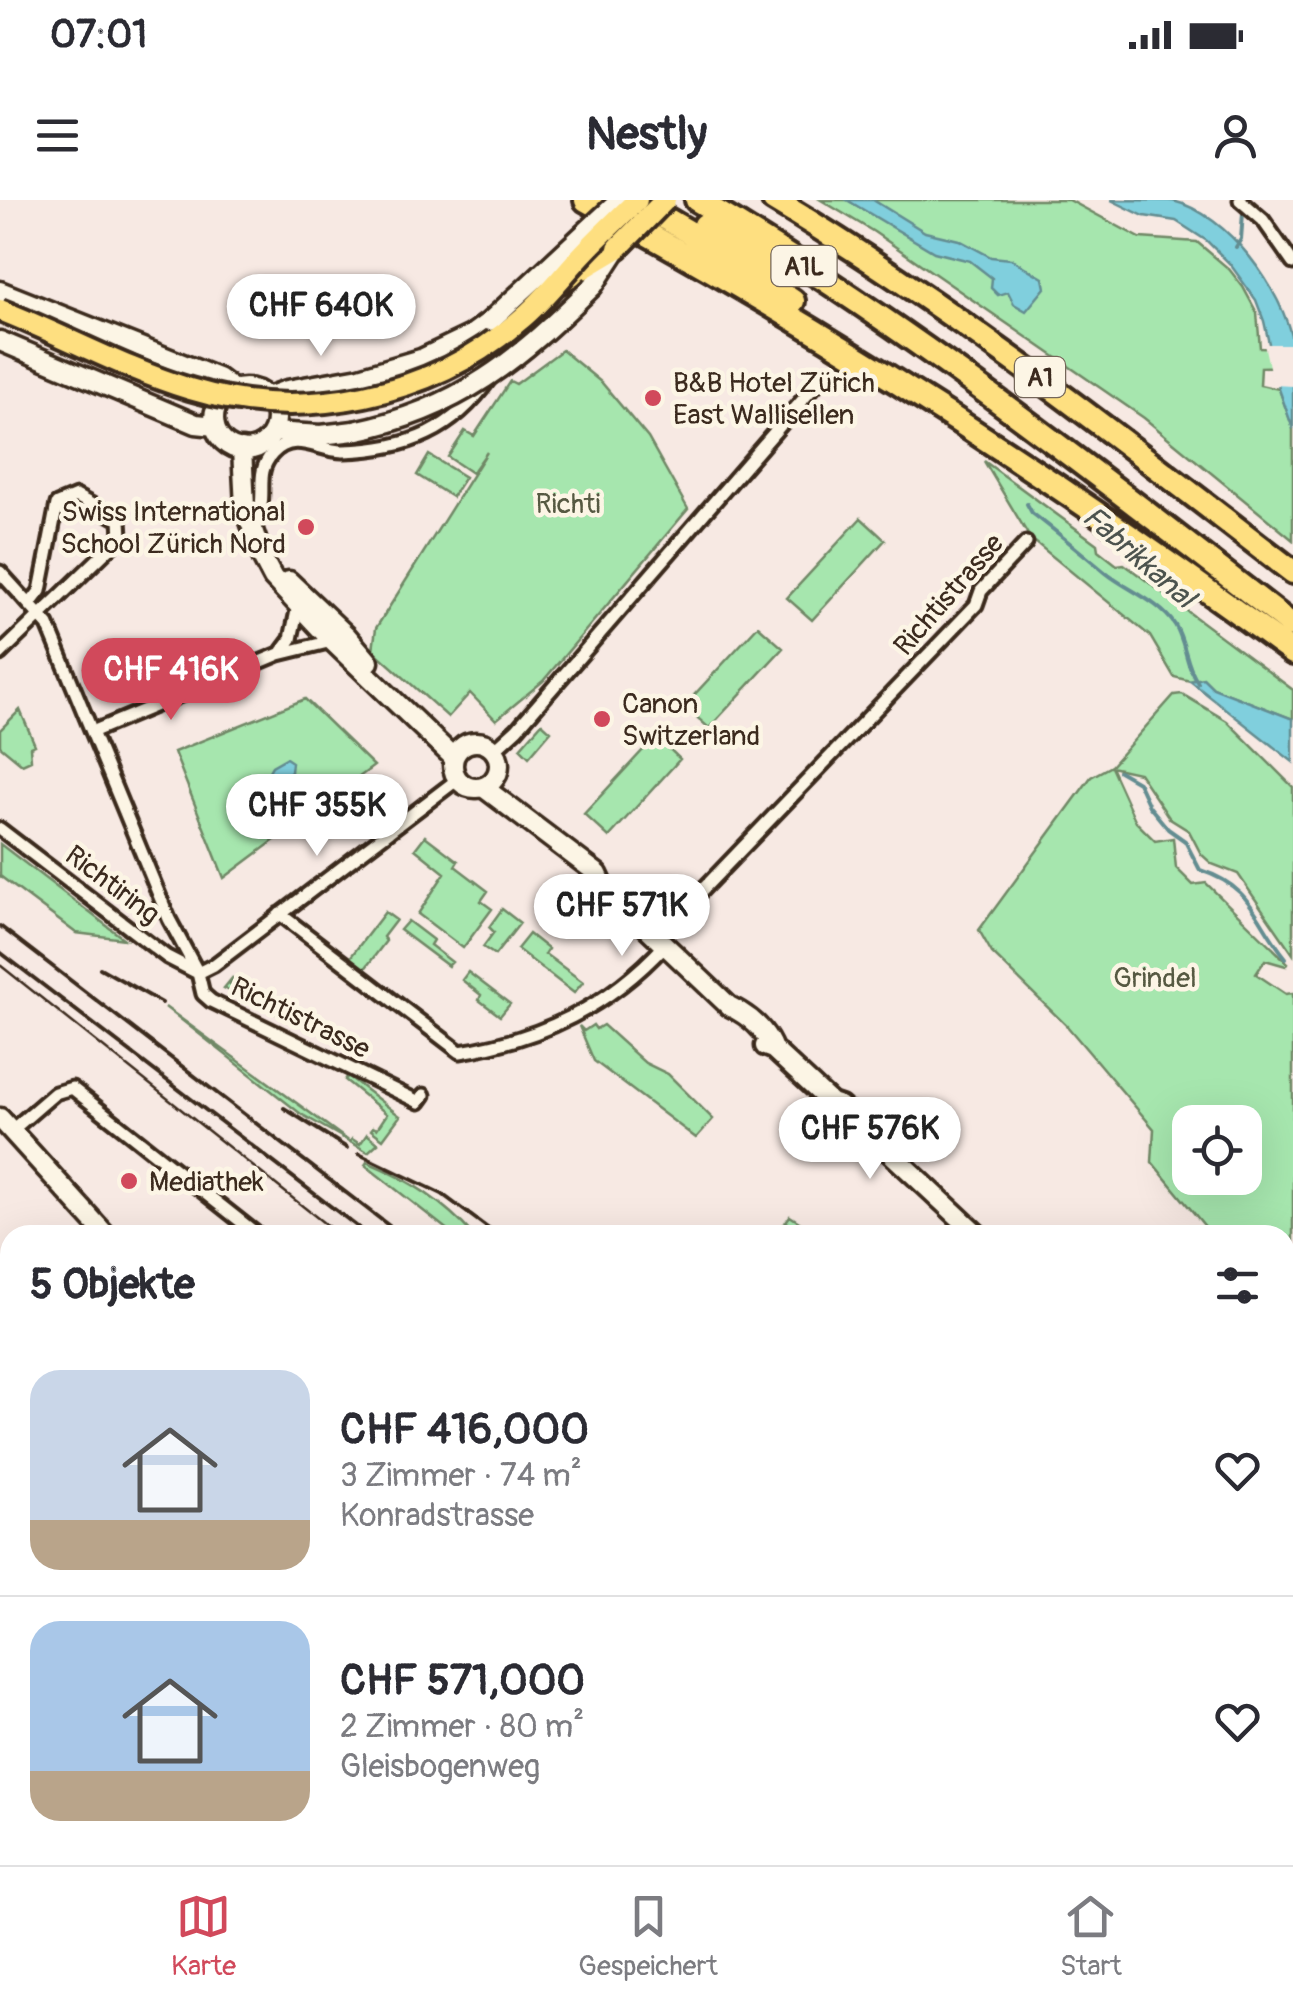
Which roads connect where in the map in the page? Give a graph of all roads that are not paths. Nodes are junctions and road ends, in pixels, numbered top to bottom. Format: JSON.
{"nodes":[{"id":1,"x":586,"y":200,"type":"edge"},
{"id":2,"x":620,"y":200,"type":"edge"},
{"id":3,"x":635,"y":200,"type":"edge"},
{"id":4,"x":662,"y":200,"type":"edge"},
{"id":5,"x":697,"y":200,"type":"edge"},
{"id":6,"x":774,"y":200,"type":"edge"},
{"id":7,"x":1240,"y":200,"type":"edge"},
{"id":8,"x":618,"y":248,"type":"junction"},
{"id":9,"x":1293,"y":263,"type":"edge"},
{"id":10,"x":564,"y":272,"type":"junction"},
{"id":11,"x":0,"y":291,"type":"edge"},
{"id":12,"x":0,"y":310,"type":"edge"},
{"id":13,"x":909,"y":335,"type":"junction"},
{"id":14,"x":0,"y":341,"type":"edge"},
{"id":15,"x":869,"y":364,"type":"junction"},
{"id":16,"x":819,"y":381,"type":"dead end"},
{"id":17,"x":234,"y":390,"type":"junction"},
{"id":18,"x":268,"y":397,"type":"junction"},
{"id":19,"x":215,"y":426,"type":"junction"},
{"id":20,"x":274,"y":432,"type":"junction"},
{"id":21,"x":357,"y":440,"type":"junction"},
{"id":22,"x":242,"y":449,"type":"junction"},
{"id":23,"x":256,"y":538,"type":"junction"},
{"id":24,"x":1026,"y":543,"type":"dead end"},
{"id":25,"x":0,"y":572,"type":"edge"},
{"id":26,"x":1293,"y":572,"type":"edge"},
{"id":27,"x":30,"y":604,"type":"junction"},
{"id":28,"x":298,"y":606,"type":"junction"},
{"id":29,"x":41,"y":614,"type":"junction"},
{"id":30,"x":1293,"y":626,"type":"edge"},
{"id":31,"x":340,"y":638,"type":"junction"},
{"id":32,"x":1293,"y":652,"type":"edge"},
{"id":33,"x":0,"y":654,"type":"edge"},
{"id":34,"x":279,"y":654,"type":"junction"},
{"id":35,"x":92,"y":732,"type":"junction"},
{"id":36,"x":494,"y":750,"type":"junction"},
{"id":37,"x":457,"y":753,"type":"junction"},
{"id":38,"x":458,"y":779,"type":"junction"},
{"id":39,"x":490,"y":780,"type":"junction"},
{"id":40,"x":0,"y":829,"type":"edge"},
{"id":41,"x":280,"y":914,"type":"junction"},
{"id":42,"x":169,"y":919,"type":"junction"},
{"id":43,"x":661,"y":941,"type":"junction"},
{"id":44,"x":154,"y":947,"type":"junction"},
{"id":45,"x":198,"y":974,"type":"junction"},
{"id":46,"x":422,"y":1099,"type":"dead end"},
{"id":47,"x":830,"y":1102,"type":"junction"},
{"id":48,"x":6,"y":1124,"type":"edge"},
{"id":49,"x":97,"y":1225,"type":"edge"},
{"id":50,"x":245,"y":1225,"type":"edge"},
{"id":51,"x":951,"y":1225,"type":"edge"},
{"id":52,"x":967,"y":1225,"type":"edge"}],
"edges":[{"from":1,"to":15,"type":"highway"},
{"from":2,"to":18,"type":"street","bridge":true},
{"from":3,"to":10,"type":"main road","bridge":true},
{"from":3,"to":15,"type":"highway"},
{"from":4,"to":8,"type":"main road","bridge":true},
{"from":4,"to":13,"type":"highway","number":"A1L"},
{"from":5,"to":13,"type":"highway","number":"A1L"},
{"from":6,"to":26,"type":"highway","number":"A1"},
{"from":7,"to":9,"type":"street"},
{"from":8,"to":10,"type":"main road","bridge":true},
{"from":8,"to":21,"type":"street","bridge":true},
{"from":10,"to":12,"type":"main road","bridge":true},
{"from":10,"to":21,"type":"street"},
{"from":11,"to":17,"type":"street"},
{"from":13,"to":30,"type":"highway","number":"A1L"},
{"from":14,"to":19,"type":"street"},
{"from":15,"to":32,"type":"highway"},
{"from":16,"to":36,"type":"street"},
{"from":17,"to":18,"type":"street"},
{"from":17,"to":19,"type":"street"},
{"from":18,"to":20,"type":"street"},
{"from":19,"to":22,"type":"street"},
{"from":20,"to":21,"type":"street"},
{"from":20,"to":22,"type":"street"},
{"from":21,"to":23,"type":"street"},
{"from":22,"to":23,"type":"street"},
{"from":23,"to":28,"type":"street"},
{"from":23,"to":31,"type":"street"},
{"from":24,"to":43,"type":"street","name":"Richtistrasse"},
{"from":25,"to":27,"type":"street"},
{"from":27,"to":29,"type":"street"},
{"from":27,"to":29,"type":"street"},
{"from":28,"to":31,"type":"street"},
{"from":28,"to":34,"type":"street"},
{"from":29,"to":33,"type":"street"},
{"from":29,"to":35,"type":"street"},
{"from":31,"to":34,"type":"street"},
{"from":31,"to":37,"type":"street"},
{"from":34,"to":35,"type":"street"},
{"from":35,"to":42,"type":"street"},
{"from":36,"to":37,"type":"street"},
{"from":36,"to":39,"type":"street"},
{"from":37,"to":38,"type":"street"},
{"from":38,"to":39,"type":"street"},
{"from":38,"to":41,"type":"street","name":"Richtistrasse"},
{"from":39,"to":43,"type":"street"},
{"from":40,"to":44,"type":"street","name":"Richtiring"},
{"from":41,"to":43,"type":"street","name":"Richtistrasse"},
{"from":41,"to":45,"type":"street","name":"Richtistrasse"},
{"from":42,"to":44,"type":"street"},
{"from":42,"to":45,"type":"street"},
{"from":43,"to":47,"type":"street"},
{"from":44,"to":45,"type":"street","name":"Richtiring"},
{"from":45,"to":46,"type":"street","name":"Richtistrasse"},
{"from":47,"to":51,"type":"street"},
{"from":47,"to":52,"type":"street"},
{"from":48,"to":49,"type":"street"},
{"from":48,"to":50,"type":"street"}]}
